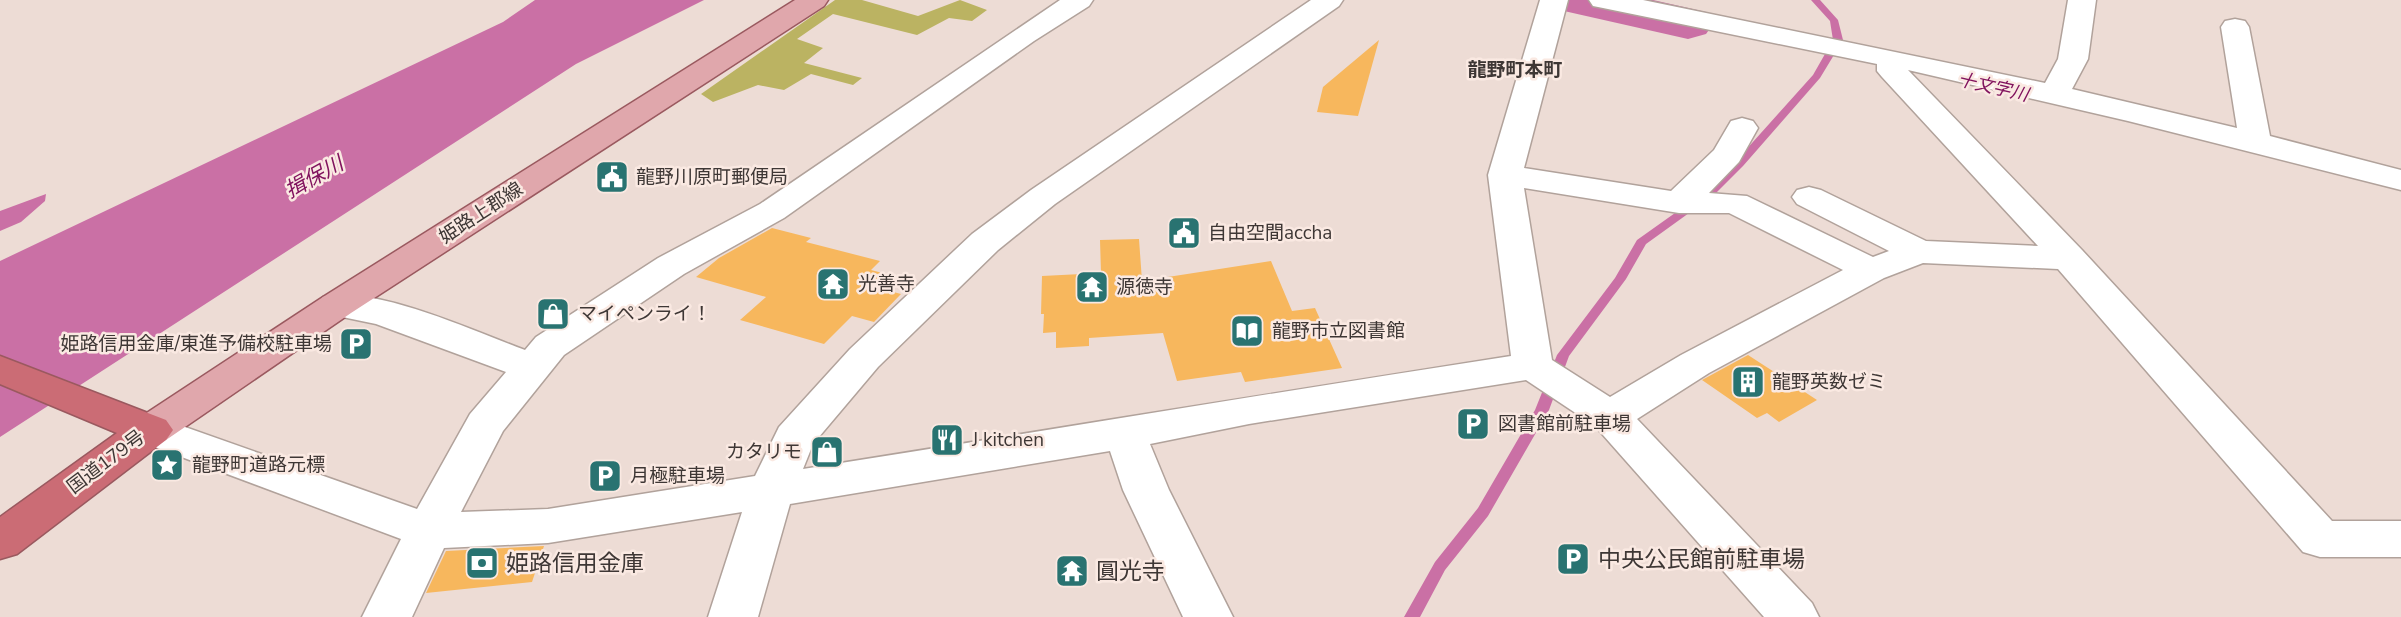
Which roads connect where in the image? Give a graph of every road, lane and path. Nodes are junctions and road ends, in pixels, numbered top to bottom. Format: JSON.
{"nodes":[{"id":1,"x":814,"y":0,"type":"edge"},
{"id":2,"x":1079,"y":0,"type":"edge"},
{"id":3,"x":1329,"y":0,"type":"edge"},
{"id":4,"x":1554,"y":0,"type":"edge"},
{"id":5,"x":1603,"y":0,"type":"edge"},
{"id":6,"x":2082,"y":0,"type":"edge"},
{"id":7,"x":2235,"y":27,"type":"dead end"},
{"id":8,"x":1892,"y":58,"type":"junction"},
{"id":9,"x":2053,"y":95,"type":"junction"},
{"id":10,"x":1742,"y":128,"type":"dead end"},
{"id":11,"x":2255,"y":141,"type":"junction"},
{"id":12,"x":1504,"y":175,"type":"junction"},
{"id":13,"x":2401,"y":180,"type":"edge"},
{"id":14,"x":1809,"y":197,"type":"dead end"},
{"id":15,"x":1679,"y":203,"type":"junction"},
{"id":16,"x":1919,"y":252,"type":"junction"},
{"id":17,"x":2069,"y":258,"type":"junction"},
{"id":18,"x":1871,"y":270,"type":"junction"},
{"id":19,"x":337,"y":305,"type":"junction"},
{"id":20,"x":1533,"y":366,"type":"junction"},
{"id":21,"x":533,"y":367,"type":"junction"},
{"id":22,"x":0,"y":369,"type":"edge"},
{"id":23,"x":1610,"y":416,"type":"junction"},
{"id":24,"x":151,"y":430,"type":"junction"},
{"id":25,"x":1125,"y":434,"type":"junction"},
{"id":26,"x":771,"y":492,"type":"junction"},
{"id":27,"x":428,"y":531,"type":"junction"},
{"id":28,"x":2401,"y":539,"type":"edge"},
{"id":29,"x":0,"y":541,"type":"edge"},
{"id":30,"x":387,"y":617,"type":"edge"},
{"id":31,"x":733,"y":617,"type":"edge"},
{"id":32,"x":1208,"y":617,"type":"edge"},
{"id":33,"x":1794,"y":617,"type":"edge"}],
"edges":[{"from":1,"to":19,"type":"main road","name":"姫路上郡線"},
{"from":2,"to":21,"type":"street"},
{"from":3,"to":26,"type":"street"},
{"from":4,"to":12,"type":"street"},
{"from":5,"to":8,"type":"street"},
{"from":6,"to":9,"type":"street"},
{"from":7,"to":11,"type":"street"},
{"from":8,"to":9,"type":"street"},
{"from":8,"to":17,"type":"street"},
{"from":9,"to":11,"type":"street"},
{"from":10,"to":15,"type":"street"},
{"from":11,"to":13,"type":"street"},
{"from":12,"to":15,"type":"street"},
{"from":12,"to":20,"type":"street"},
{"from":14,"to":16,"type":"street"},
{"from":15,"to":18,"type":"street"},
{"from":16,"to":17,"type":"street"},
{"from":16,"to":18,"type":"street"},
{"from":17,"to":28,"type":"street"},
{"from":18,"to":23,"type":"street"},
{"from":19,"to":21,"type":"street"},
{"from":19,"to":24,"type":"main road","name":"姫路上郡線"},
{"from":20,"to":23,"type":"street"},
{"from":20,"to":25,"type":"street"},
{"from":21,"to":27,"type":"street"},
{"from":22,"to":24,"type":"highway","name":"国道179号"},
{"from":23,"to":33,"type":"street"},
{"from":24,"to":27,"type":"street"},
{"from":24,"to":29,"type":"highway","name":"国道179号"},
{"from":25,"to":26,"type":"street"},
{"from":25,"to":32,"type":"street"},
{"from":26,"to":27,"type":"street"},
{"from":26,"to":31,"type":"street"},
{"from":27,"to":30,"type":"street"}]}
